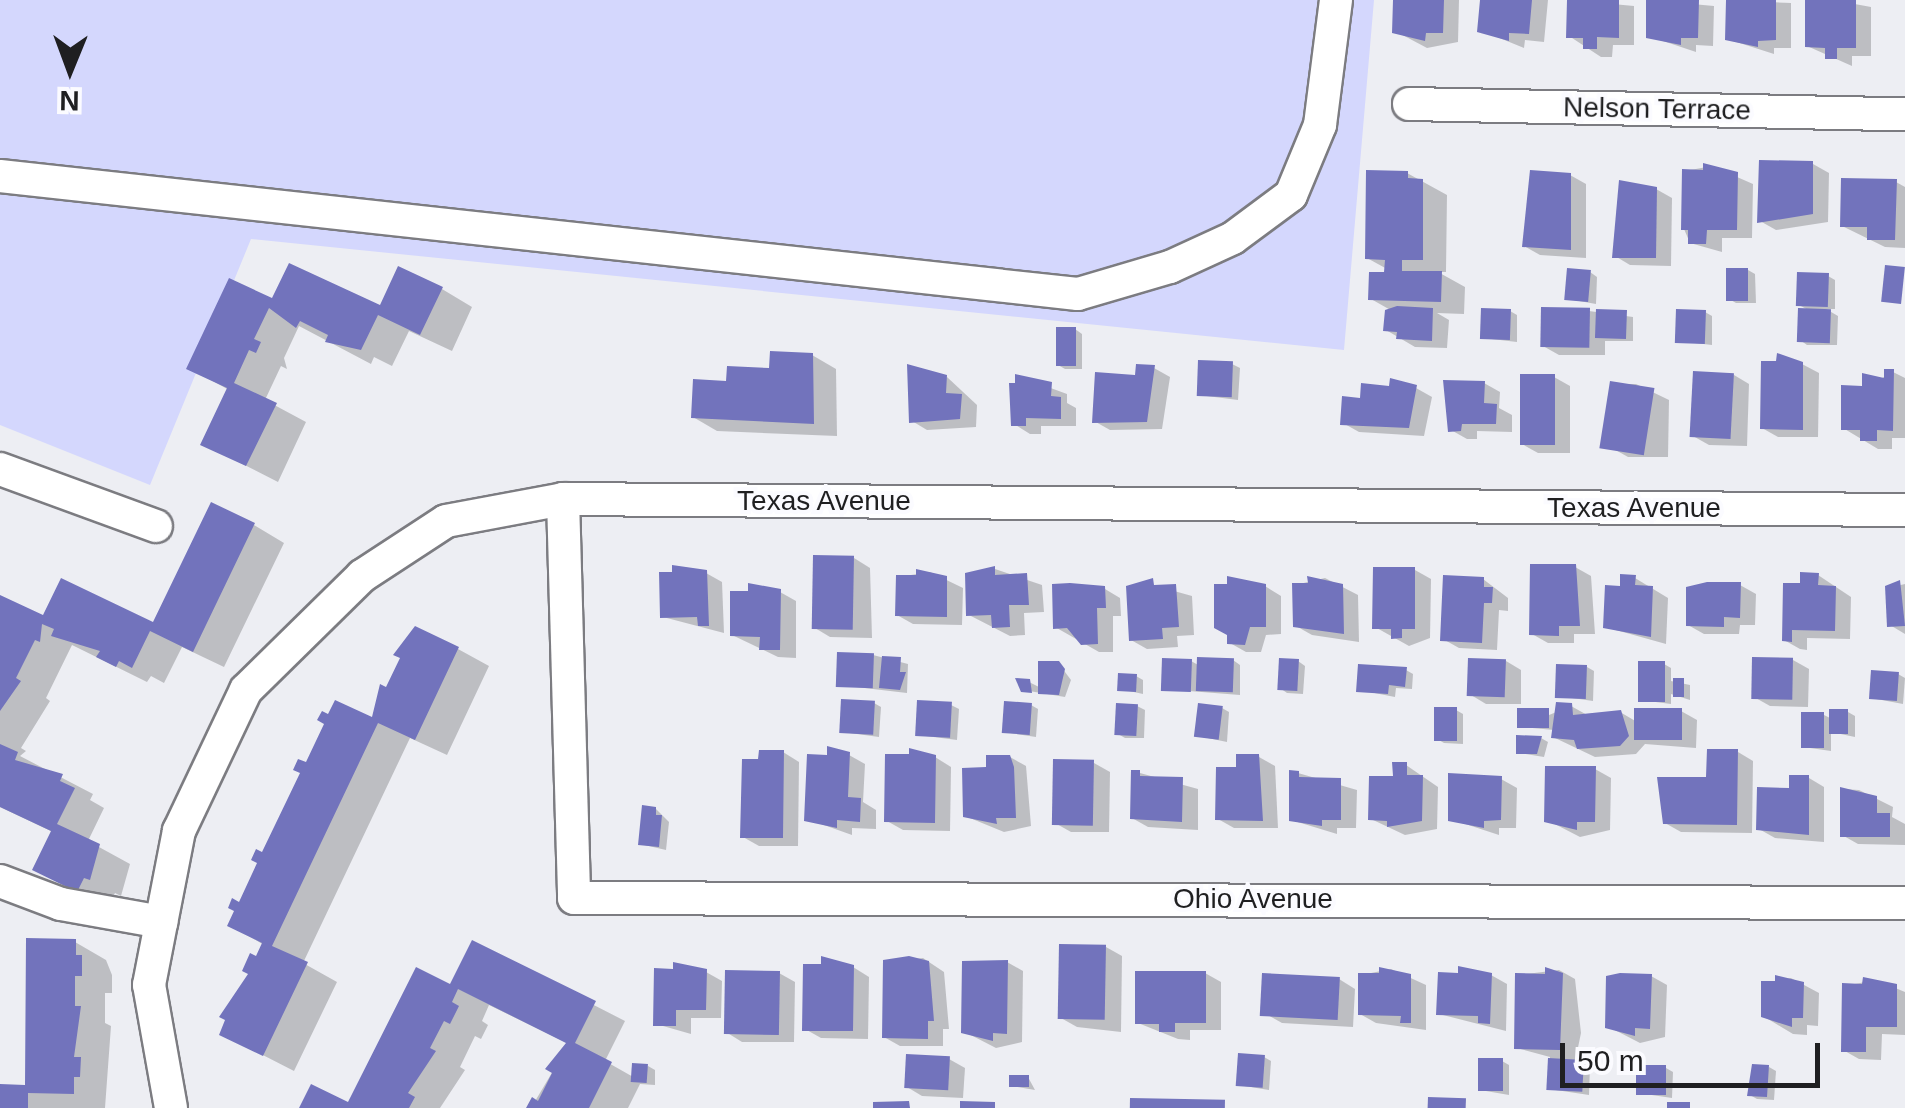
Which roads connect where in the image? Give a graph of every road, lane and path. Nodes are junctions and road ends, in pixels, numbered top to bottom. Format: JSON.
{"nodes":[{"id":1,"x":1336,"y":0,"type":"edge"},
{"id":2,"x":1409,"y":104,"type":"dead end"},
{"id":3,"x":1905,"y":114,"type":"edge"},
{"id":4,"x":0,"y":176,"type":"edge"},
{"id":5,"x":0,"y":469,"type":"edge"},
{"id":6,"x":562,"y":500,"type":"junction"},
{"id":7,"x":1905,"y":510,"type":"edge"},
{"id":8,"x":156,"y":526,"type":"dead end"},
{"id":9,"x":0,"y":881,"type":"edge"},
{"id":10,"x":1905,"y":902,"type":"edge"},
{"id":11,"x":161,"y":922,"type":"junction"},
{"id":12,"x":170,"y":1108,"type":"edge"}],
"edges":[{"from":1,"to":4,"type":"street"},
{"from":2,"to":3,"type":"street","name":"Nelson Terrace"},
{"from":5,"to":8,"type":"street"},
{"from":6,"to":7,"type":"street","name":"Texas Avenue"},
{"from":6,"to":10,"type":"street","name":"Ohio Avenue"},
{"from":6,"to":11,"type":"street","name":"Texas Avenue"},
{"from":9,"to":11,"type":"street"},
{"from":11,"to":12,"type":"street","name":"Texas Avenue"}]}
